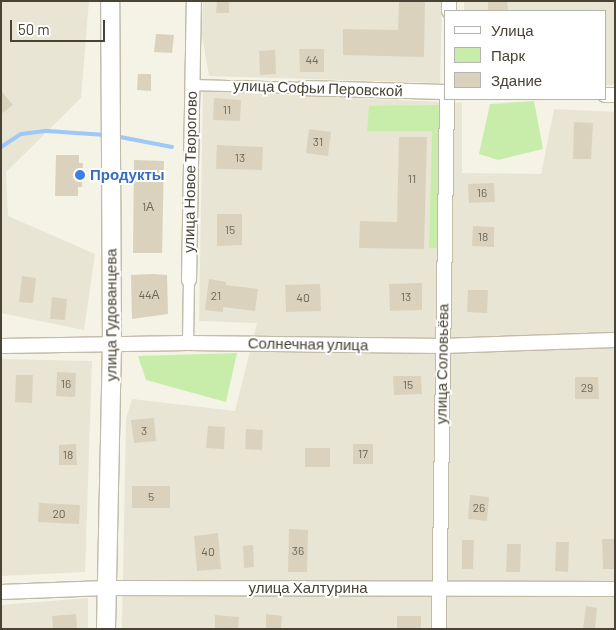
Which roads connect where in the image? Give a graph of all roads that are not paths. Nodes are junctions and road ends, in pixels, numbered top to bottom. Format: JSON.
{"nodes":[{"id":1,"x":110,"y":1,"type":"edge"},
{"id":2,"x":194,"y":1,"type":"edge"},
{"id":3,"x":191,"y":85,"type":"junction"},
{"id":4,"x":303,"y":88,"type":"joint"},
{"id":5,"x":444,"y":92,"type":"edge"},
{"id":6,"x":447,"y":100,"type":"edge"},
{"id":7,"x":189,"y":280,"type":"joint"},
{"id":8,"x":615,"y":340,"type":"edge"},
{"id":9,"x":188,"y":343,"type":"junction"},
{"id":10,"x":112,"y":344,"type":"junction"},
{"id":11,"x":1,"y":346,"type":"edge"},
{"id":12,"x":442,"y":346,"type":"junction"},
{"id":13,"x":106,"y":588,"type":"junction"},
{"id":14,"x":440,"y":588,"type":"junction"},
{"id":15,"x":615,"y":590,"type":"edge"},
{"id":16,"x":1,"y":592,"type":"edge"},
{"id":17,"x":106,"y":629,"type":"edge"},
{"id":18,"x":439,"y":629,"type":"edge"}],
"edges":[{"from":1,"to":10,"type":"street","name":"улица Гудованцева"},
{"from":2,"to":3,"type":"street","name":"улица Новое Творогово"},
{"from":3,"to":4,"type":"street","name":"улица Софьи Перовской"},
{"from":3,"to":7,"type":"street","name":"улица Новое Творогово"},
{"from":4,"to":5,"type":"street","name":"улица Софьи Перовской"},
{"from":6,"to":12,"type":"street","name":"улица Соловьёва"},
{"from":7,"to":9,"type":"street","name":"улица Новое Творогово"},
{"from":8,"to":12,"type":"street","name":"Солнечная улица"},
{"from":9,"to":10,"type":"street","name":"Солнечная улица"},
{"from":9,"to":12,"type":"street","name":"Солнечная улица"},
{"from":10,"to":11,"type":"street","name":"Солнечная улица"},
{"from":10,"to":13,"type":"street","name":"улица Гудованцева"},
{"from":12,"to":14,"type":"street","name":"улица Соловьёва"},
{"from":13,"to":14,"type":"street","name":"улица Халтурина"},
{"from":13,"to":16,"type":"street","name":"улица Халтурина"},
{"from":13,"to":17,"type":"street","name":"улица Гудованцева"},
{"from":14,"to":15,"type":"street","name":"улица Халтурина"},
{"from":14,"to":18,"type":"street","name":"улица Соловьёва"}]}
